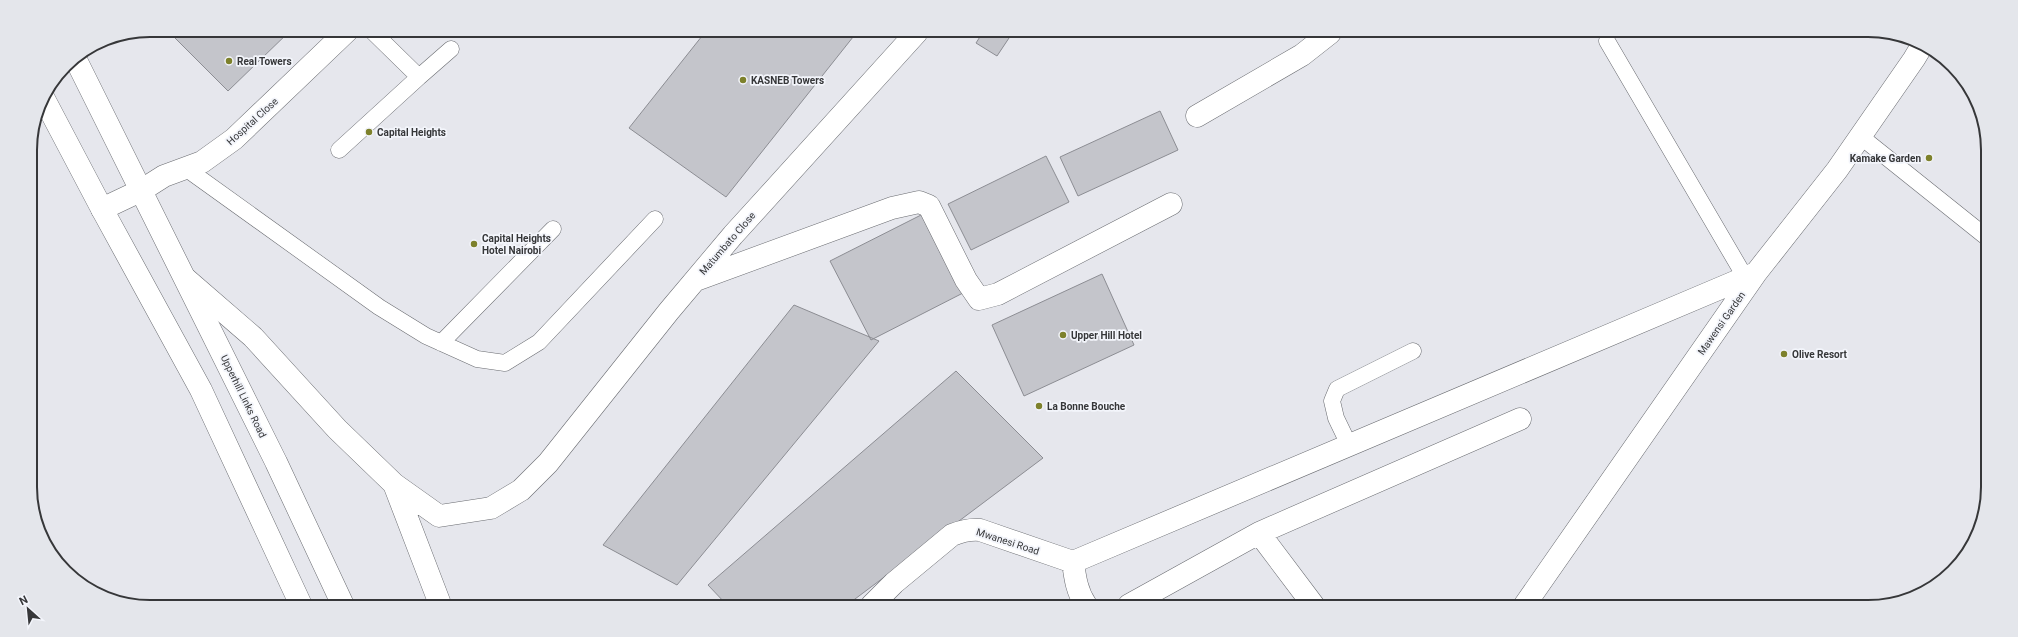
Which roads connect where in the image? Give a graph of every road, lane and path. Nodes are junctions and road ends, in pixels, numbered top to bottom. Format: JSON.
{"nodes":[{"id":1,"x":341,"y":37,"type":"edge"},
{"id":2,"x":379,"y":37,"type":"edge"},
{"id":3,"x":913,"y":37,"type":"edge"},
{"id":4,"x":1325,"y":37,"type":"edge"},
{"id":5,"x":1608,"y":42,"type":"dead end"},
{"id":6,"x":451,"y":49,"type":"dead end"},
{"id":7,"x":1920,"y":50,"type":"edge"},
{"id":8,"x":78,"y":63,"type":"edge"},
{"id":9,"x":419,"y":78,"type":"junction"},
{"id":10,"x":47,"y":105,"type":"edge"},
{"id":11,"x":1197,"y":116,"type":"dead end"},
{"id":12,"x":1860,"y":136,"type":"junction"},
{"id":13,"x":339,"y":150,"type":"dead end"},
{"id":14,"x":184,"y":167,"type":"junction"},
{"id":15,"x":142,"y":190,"type":"junction"},
{"id":16,"x":1171,"y":204,"type":"dead end"},
{"id":17,"x":102,"y":209,"type":"junction"},
{"id":18,"x":655,"y":219,"type":"dead end"},
{"id":19,"x":553,"y":229,"type":"dead end"},
{"id":20,"x":1981,"y":233,"type":"edge"},
{"id":21,"x":1750,"y":275,"type":"junction"},
{"id":22,"x":186,"y":278,"type":"junction"},
{"id":23,"x":695,"y":280,"type":"junction"},
{"id":24,"x":441,"y":344,"type":"junction"},
{"id":25,"x":1413,"y":351,"type":"dead end"},
{"id":26,"x":1520,"y":419,"type":"dead end"},
{"id":27,"x":1349,"y":445,"type":"junction"},
{"id":28,"x":394,"y":484,"type":"junction"},
{"id":29,"x":1259,"y":533,"type":"junction"},
{"id":30,"x":1073,"y":562,"type":"junction"},
{"id":31,"x":299,"y":600,"type":"edge"},
{"id":32,"x":340,"y":600,"type":"edge"},
{"id":33,"x":438,"y":600,"type":"edge"},
{"id":34,"x":877,"y":600,"type":"edge"},
{"id":35,"x":1082,"y":600,"type":"edge"},
{"id":36,"x":1138,"y":600,"type":"edge"},
{"id":37,"x":1309,"y":600,"type":"edge"},
{"id":38,"x":1528,"y":600,"type":"edge"}],
"edges":[{"from":1,"to":14,"type":"street","name":"Hospital Close"},
{"from":2,"to":9,"type":"lane"},
{"from":3,"to":23,"type":"street","name":"Matumbato Close"},
{"from":4,"to":11,"type":"street"},
{"from":5,"to":21,"type":"lane"},
{"from":6,"to":9,"type":"lane"},
{"from":7,"to":12,"type":"street","name":"Mawensi Garden"},
{"from":8,"to":15,"type":"street"},
{"from":9,"to":13,"type":"lane"},
{"from":10,"to":17,"type":"street"},
{"from":12,"to":20,"type":"lane"},
{"from":12,"to":21,"type":"street","name":"Mawensi Garden"},
{"from":14,"to":15,"type":"street","name":"Hospital Close"},
{"from":14,"to":24,"type":"lane"},
{"from":15,"to":17,"type":"street","name":"Hospital Close"},
{"from":15,"to":22,"type":"street","name":"Upperhill Links Road"},
{"from":16,"to":23,"type":"street"},
{"from":17,"to":31,"type":"street"},
{"from":18,"to":24,"type":"lane"},
{"from":19,"to":24,"type":"lane"},
{"from":21,"to":27,"type":"street"},
{"from":21,"to":38,"type":"street","name":"Mawensi Garden"},
{"from":22,"to":28,"type":"street","name":"Matumbato Close"},
{"from":22,"to":32,"type":"street","name":"Upperhill Links Road"},
{"from":23,"to":28,"type":"street","name":"Matumbato Close"},
{"from":25,"to":27,"type":"lane"},
{"from":26,"to":29,"type":"street"},
{"from":27,"to":30,"type":"street"},
{"from":28,"to":33,"type":"street"},
{"from":29,"to":36,"type":"street"},
{"from":29,"to":37,"type":"street"},
{"from":30,"to":34,"type":"street","name":"Mwanesi Road"},
{"from":30,"to":35,"type":"street"}]}
